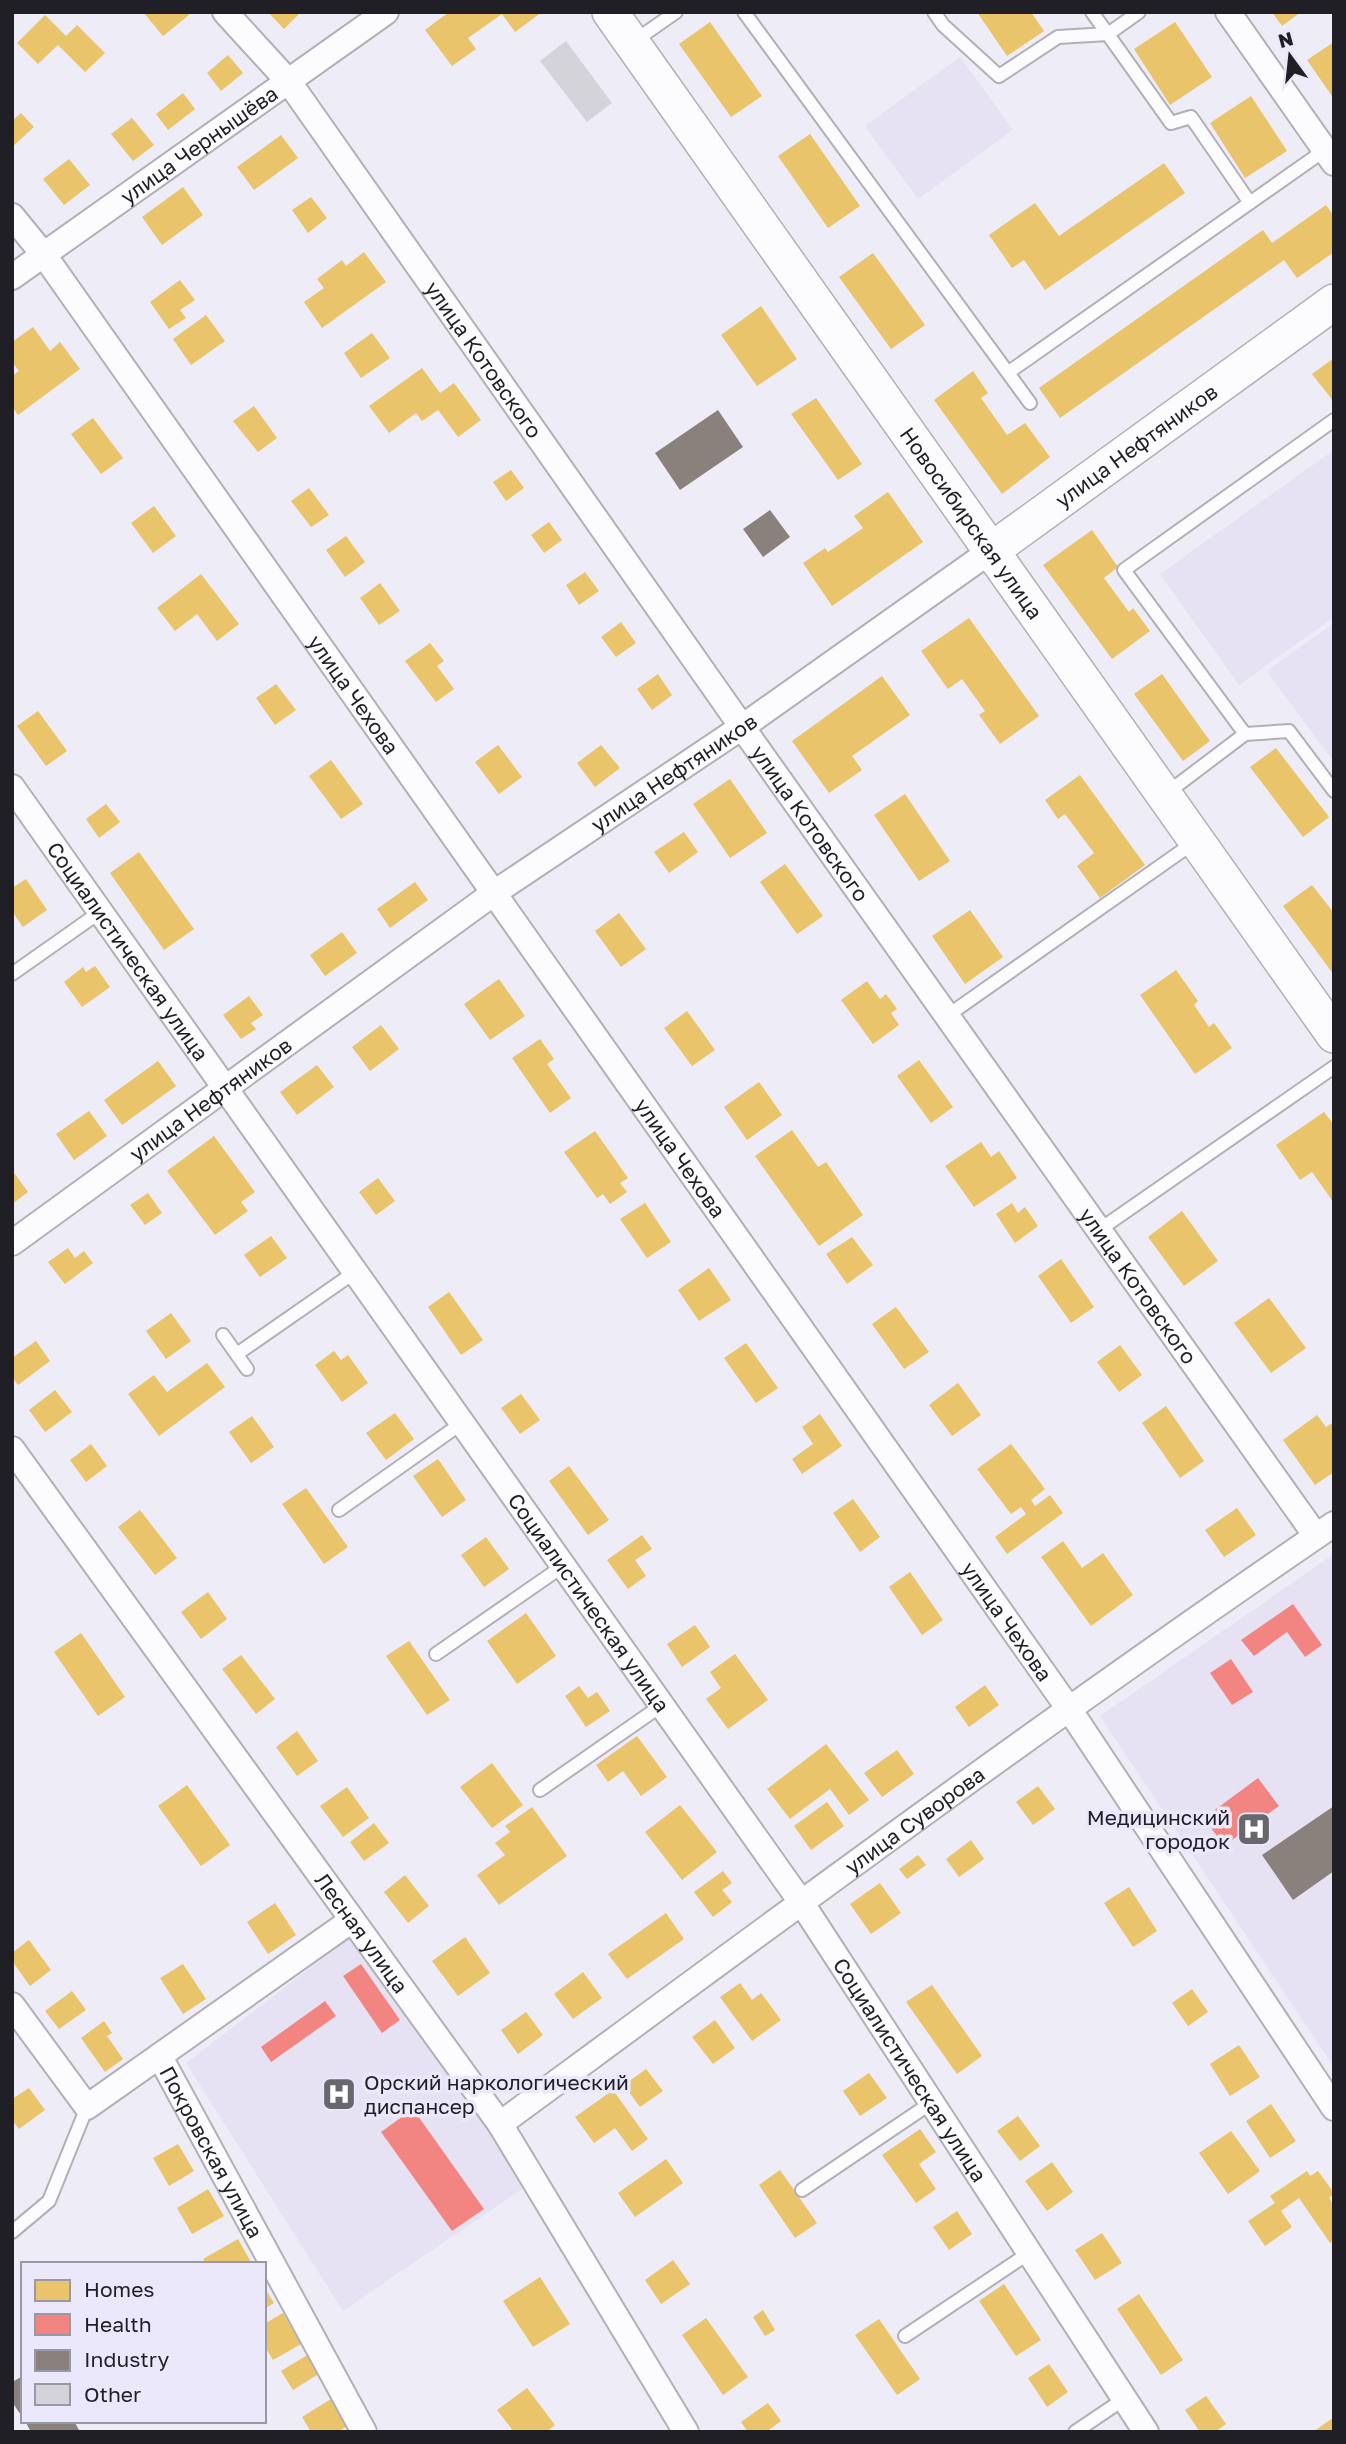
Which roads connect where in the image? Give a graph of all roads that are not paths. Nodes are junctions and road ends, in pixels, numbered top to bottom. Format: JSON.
{"nodes":[{"id":1,"x":226,"y":12,"type":"edge"},
{"id":2,"x":386,"y":12,"type":"edge"},
{"id":3,"x":610,"y":12,"type":"edge"},
{"id":4,"x":676,"y":12,"type":"edge"},
{"id":5,"x":744,"y":12,"type":"edge"},
{"id":6,"x":934,"y":12,"type":"edge"},
{"id":7,"x":1093,"y":12,"type":"edge"},
{"id":8,"x":1139,"y":12,"type":"edge"},
{"id":9,"x":1228,"y":12,"type":"edge"},
{"id":10,"x":1108,"y":34,"type":"junction"},
{"id":11,"x":632,"y":43,"type":"junction"},
{"id":12,"x":289,"y":82,"type":"junction"},
{"id":13,"x":1329,"y":157,"type":"edge"},
{"id":14,"x":1250,"y":203,"type":"junction"},
{"id":15,"x":12,"y":216,"type":"edge"},
{"id":16,"x":44,"y":255,"type":"junction"},
{"id":17,"x":12,"y":277,"type":"edge"},
{"id":18,"x":1334,"y":302,"type":"edge"},
{"id":19,"x":1009,"y":372,"type":"junction"},
{"id":20,"x":1030,"y":403,"type":"dead end"},
{"id":21,"x":1334,"y":420,"type":"edge"},
{"id":22,"x":992,"y":551,"type":"junction"},
{"id":23,"x":742,"y":727,"type":"junction"},
{"id":24,"x":1245,"y":734,"type":"junction"},
{"id":25,"x":12,"y":787,"type":"edge"},
{"id":26,"x":1334,"y":792,"type":"edge"},
{"id":27,"x":1164,"y":795,"type":"junction"},
{"id":28,"x":1196,"y":841,"type":"junction"},
{"id":29,"x":494,"y":893,"type":"junction"},
{"id":30,"x":100,"y":912,"type":"junction"},
{"id":31,"x":12,"y":974,"type":"edge"},
{"id":32,"x":947,"y":1016,"type":"junction"},
{"id":33,"x":1334,"y":1035,"type":"edge"},
{"id":34,"x":1334,"y":1067,"type":"edge"},
{"id":35,"x":225,"y":1088,"type":"junction"},
{"id":36,"x":1099,"y":1230,"type":"junction"},
{"id":37,"x":12,"y":1243,"type":"edge"},
{"id":38,"x":355,"y":1272,"type":"junction"},
{"id":39,"x":223,"y":1335,"type":"dead end"},
{"id":40,"x":237,"y":1354,"type":"junction"},
{"id":41,"x":247,"y":1369,"type":"dead end"},
{"id":42,"x":462,"y":1423,"type":"junction"},
{"id":43,"x":12,"y":1449,"type":"edge"},
{"id":44,"x":338,"y":1510,"type":"dead end"},
{"id":45,"x":1325,"y":1530,"type":"edge"},
{"id":46,"x":563,"y":1566,"type":"junction"},
{"id":47,"x":436,"y":1654,"type":"dead end"},
{"id":48,"x":662,"y":1705,"type":"junction"},
{"id":49,"x":1069,"y":1709,"type":"junction"},
{"id":50,"x":540,"y":1790,"type":"dead end"},
{"id":51,"x":801,"y":1902,"type":"junction"},
{"id":52,"x":352,"y":1920,"type":"junction"},
{"id":53,"x":12,"y":2004,"type":"edge"},
{"id":54,"x":160,"y":2057,"type":"junction"},
{"id":55,"x":932,"y":2103,"type":"junction"},
{"id":56,"x":87,"y":2107,"type":"junction"},
{"id":57,"x":1334,"y":2108,"type":"edge"},
{"id":58,"x":500,"y":2123,"type":"junction"},
{"id":59,"x":803,"y":2190,"type":"dead end"},
{"id":60,"x":12,"y":2232,"type":"edge"},
{"id":61,"x":1030,"y":2253,"type":"junction"},
{"id":62,"x":905,"y":2336,"type":"dead end"},
{"id":63,"x":1124,"y":2399,"type":"junction"},
{"id":64,"x":678,"y":2429,"type":"edge"},
{"id":65,"x":364,"y":2432,"type":"edge"},
{"id":66,"x":1074,"y":2432,"type":"edge"},
{"id":67,"x":1146,"y":2432,"type":"edge"}],
"edges":[{"from":1,"to":12,"type":"street","name":"улица Котовского"},
{"from":2,"to":12,"type":"street","name":"улица Чернышёва"},
{"from":3,"to":11,"type":"main road","name":"Новосибирская улица"},
{"from":4,"to":11,"type":"lane"},
{"from":5,"to":19,"type":"lane"},
{"from":6,"to":10,"type":"lane"},
{"from":7,"to":10,"type":"lane"},
{"from":8,"to":10,"type":"lane"},
{"from":9,"to":13,"type":"street"},
{"from":10,"to":14,"type":"lane"},
{"from":11,"to":22,"type":"main road","name":"Новосибирская улица"},
{"from":12,"to":16,"type":"street","name":"улица Чернышёва"},
{"from":12,"to":23,"type":"street","name":"улица Котовского"},
{"from":13,"to":14,"type":"lane"},
{"from":14,"to":19,"type":"lane"},
{"from":15,"to":16,"type":"street","name":"улица Чехова"},
{"from":16,"to":17,"type":"street","name":"улица Чернышёва"},
{"from":16,"to":29,"type":"street","name":"улица Чехова"},
{"from":18,"to":22,"type":"main road","name":"улица Нефтяников"},
{"from":19,"to":20,"type":"lane"},
{"from":21,"to":24,"type":"lane"},
{"from":22,"to":23,"type":"street","name":"улица Нефтяников"},
{"from":22,"to":27,"type":"main road","name":"Новосибирская улица"},
{"from":23,"to":29,"type":"street","name":"улица Нефтяников"},
{"from":23,"to":32,"type":"street","name":"улица Котовского"},
{"from":24,"to":26,"type":"lane"},
{"from":24,"to":27,"type":"lane"},
{"from":25,"to":30,"type":"street","name":"Социалистическая улица"},
{"from":27,"to":28,"type":"main road","name":"Новосибирская улица"},
{"from":28,"to":32,"type":"lane"},
{"from":28,"to":33,"type":"main road","name":"Новосибирская улица"},
{"from":29,"to":35,"type":"street","name":"улица Нефтяников"},
{"from":29,"to":49,"type":"street","name":"улица Чехова"},
{"from":30,"to":31,"type":"lane"},
{"from":30,"to":35,"type":"street","name":"Социалистическая улица"},
{"from":32,"to":36,"type":"street","name":"улица Котовского"},
{"from":34,"to":36,"type":"lane"},
{"from":35,"to":37,"type":"street","name":"улица Нефтяников"},
{"from":35,"to":38,"type":"street","name":"Социалистическая улица"},
{"from":36,"to":45,"type":"street","name":"улица Котовского"},
{"from":38,"to":40,"type":"lane"},
{"from":38,"to":42,"type":"street","name":"Социалистическая улица"},
{"from":39,"to":40,"type":"lane"},
{"from":40,"to":41,"type":"lane"},
{"from":42,"to":44,"type":"lane"},
{"from":42,"to":46,"type":"street","name":"Социалистическая улица"},
{"from":43,"to":52,"type":"street","name":"Лесная улица"},
{"from":45,"to":49,"type":"street","name":"улица Суворова"},
{"from":46,"to":47,"type":"lane"},
{"from":46,"to":48,"type":"street","name":"Социалистическая улица"},
{"from":48,"to":50,"type":"lane"},
{"from":48,"to":51,"type":"street","name":"Социалистическая улица"},
{"from":49,"to":51,"type":"street","name":"улица Суворова"},
{"from":49,"to":57,"type":"street","name":"улица Чехова"},
{"from":51,"to":55,"type":"street","name":"Социалистическая улица"},
{"from":51,"to":58,"type":"street","name":"улица Суворова"},
{"from":52,"to":54,"type":"street"},
{"from":52,"to":58,"type":"street","name":"Лесная улица"},
{"from":53,"to":56,"type":"street"},
{"from":54,"to":56,"type":"street"},
{"from":54,"to":65,"type":"street","name":"Покровская улица"},
{"from":55,"to":59,"type":"lane"},
{"from":55,"to":61,"type":"street","name":"Социалистическая улица"},
{"from":56,"to":60,"type":"lane"},
{"from":58,"to":64,"type":"street","name":"Лесная улица"},
{"from":61,"to":62,"type":"lane"},
{"from":61,"to":63,"type":"street","name":"Социалистическая улица"},
{"from":63,"to":66,"type":"lane"},
{"from":63,"to":67,"type":"street","name":"Социалистическая улица"}]}
